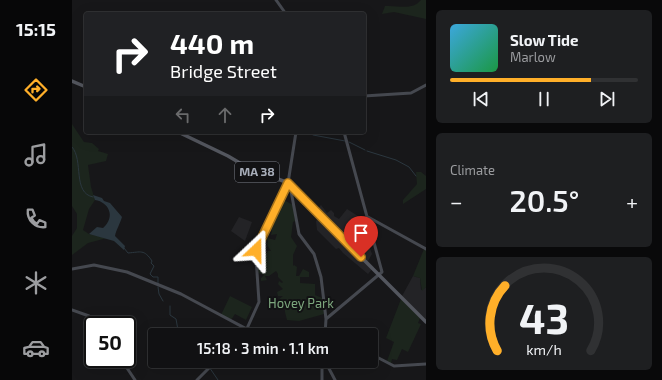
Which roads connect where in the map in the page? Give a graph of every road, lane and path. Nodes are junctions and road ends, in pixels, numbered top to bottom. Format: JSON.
{"nodes":[{"id":1,"x":276,"y":0,"type":"edge"},
{"id":2,"x":285,"y":12,"type":"edge"},
{"id":3,"x":72,"y":81,"type":"edge"},
{"id":4,"x":426,"y":85,"type":"edge"},
{"id":5,"x":84,"y":86,"type":"edge"},
{"id":6,"x":366,"y":96,"type":"edge"},
{"id":7,"x":182,"y":134,"type":"edge"},
{"id":8,"x":296,"y":134,"type":"edge"},
{"id":9,"x":345,"y":134,"type":"edge"},
{"id":10,"x":288,"y":183,"type":"junction"},
{"id":11,"x":293,"y":188,"type":"junction"},
{"id":12,"x":368,"y":217,"type":"junction"},
{"id":13,"x":426,"y":249,"type":"edge"},
{"id":14,"x":72,"y":269,"type":"edge"},
{"id":15,"x":379,"y":275,"type":"junction"},
{"id":16,"x":72,"y":310,"type":"edge"},
{"id":17,"x":86,"y":316,"type":"edge"},
{"id":18,"x":326,"y":319,"type":"junction"},
{"id":19,"x":426,"y":322,"type":"edge"},
{"id":20,"x":243,"y":328,"type":"edge"},
{"id":21,"x":248,"y":328,"type":"edge"},
{"id":22,"x":326,"y":328,"type":"edge"},
{"id":23,"x":378,"y":358,"type":"edge"},
{"id":24,"x":426,"y":364,"type":"edge"},
{"id":25,"x":127,"y":368,"type":"edge"},
{"id":26,"x":208,"y":368,"type":"edge"},
{"id":27,"x":323,"y":368,"type":"edge"},
{"id":28,"x":327,"y":368,"type":"edge"},
{"id":29,"x":136,"y":380,"type":"edge"},
{"id":30,"x":197,"y":380,"type":"edge"},
{"id":31,"x":322,"y":380,"type":"edge"},
{"id":32,"x":335,"y":380,"type":"edge"}],
"edges":[{"from":1,"to":2,"type":"street"},
{"from":3,"to":5,"type":"main road"},
{"from":4,"to":6,"type":"street"},
{"from":7,"to":10,"type":"main road","number":"MA 38"},
{"from":8,"to":10,"type":"street"},
{"from":9,"to":12,"type":"street"},
{"from":10,"to":11,"type":"main road","number":"MA 38"},
{"from":10,"to":21,"type":"street"},
{"from":11,"to":15,"type":"main road","number":"MA 38"},
{"from":11,"to":18,"type":"street"},
{"from":12,"to":13,"type":"street"},
{"from":12,"to":15,"type":"street"},
{"from":14,"to":20,"type":"street"},
{"from":15,"to":18,"type":"street"},
{"from":15,"to":19,"type":"main road","number":"MA 38"},
{"from":16,"to":17,"type":"street"},
{"from":18,"to":22,"type":"street"},
{"from":23,"to":24,"type":"street"},
{"from":25,"to":29,"type":"street"},
{"from":26,"to":30,"type":"street"},
{"from":27,"to":31,"type":"street"},
{"from":28,"to":32,"type":"street"}]}
